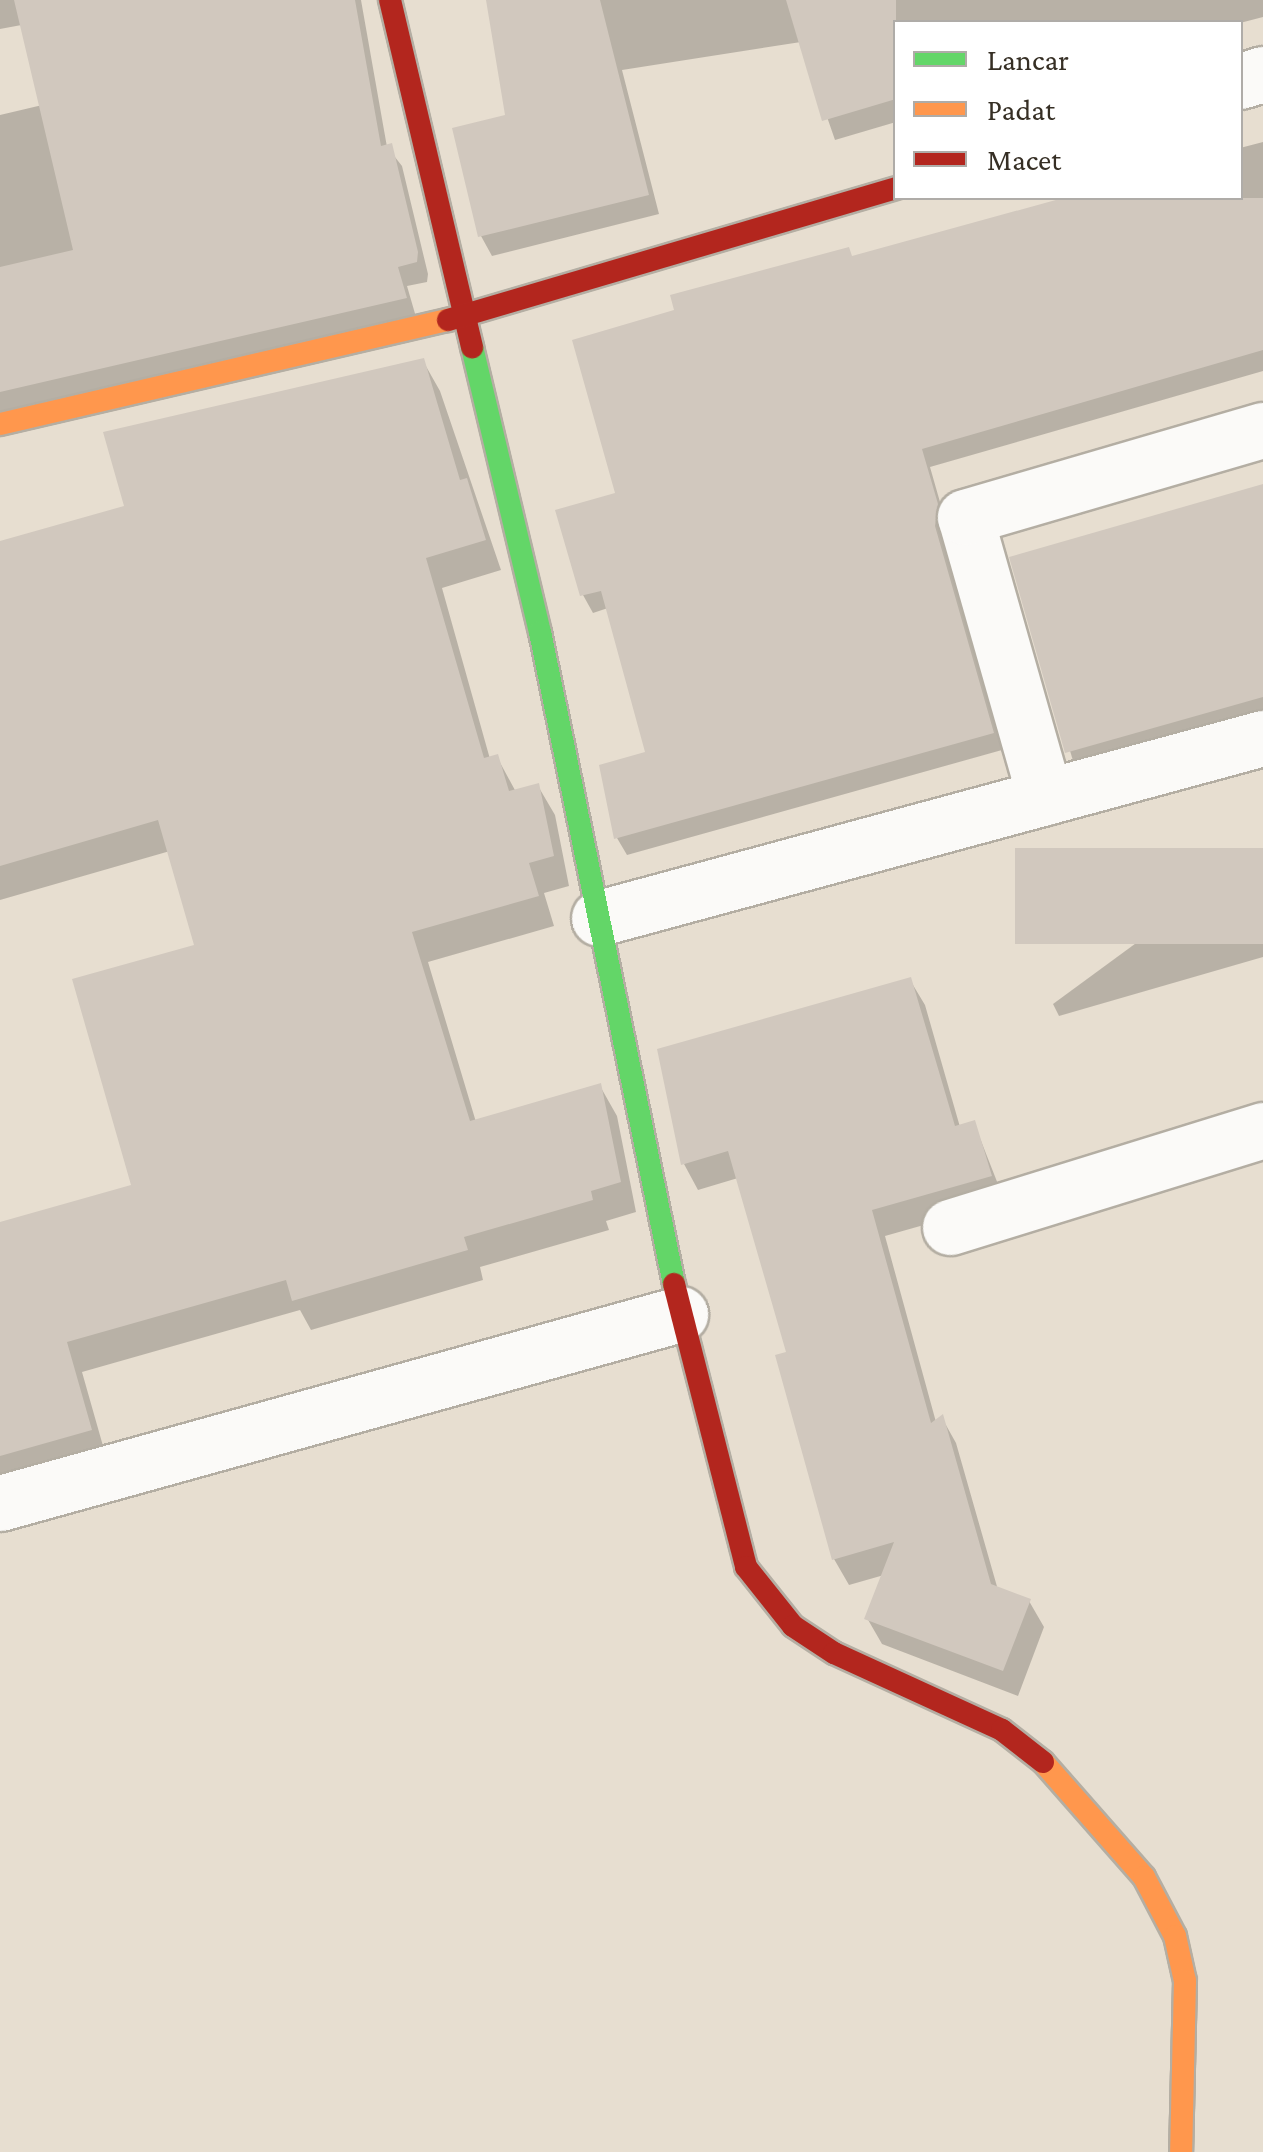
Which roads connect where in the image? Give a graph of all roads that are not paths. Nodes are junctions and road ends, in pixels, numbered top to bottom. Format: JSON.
{"nodes":[{"id":1,"x":390,"y":0,"type":"edge"},
{"id":2,"x":893,"y":189,"type":"edge"},
{"id":3,"x":462,"y":317,"type":"junction"},
{"id":4,"x":0,"y":424,"type":"edge"},
{"id":5,"x":1263,"y":430,"type":"edge"},
{"id":6,"x":1263,"y":738,"type":"edge"},
{"id":7,"x":1046,"y":797,"type":"junction"},
{"id":8,"x":599,"y":918,"type":"junction"},
{"id":9,"x":1263,"y":1130,"type":"edge"},
{"id":10,"x":950,"y":1227,"type":"dead end"},
{"id":11,"x":680,"y":1314,"type":"junction"},
{"id":12,"x":0,"y":1502,"type":"edge"},
{"id":13,"x":1181,"y":2152,"type":"edge"}],
"edges":[{"from":1,"to":3,"type":"street"},
{"from":2,"to":3,"type":"street"},
{"from":3,"to":4,"type":"street"},
{"from":3,"to":8,"type":"street"},
{"from":5,"to":7,"type":"street"},
{"from":6,"to":7,"type":"street"},
{"from":7,"to":8,"type":"street"},
{"from":8,"to":11,"type":"street"},
{"from":9,"to":10,"type":"street"},
{"from":11,"to":12,"type":"street"},
{"from":11,"to":13,"type":"street"}]}
